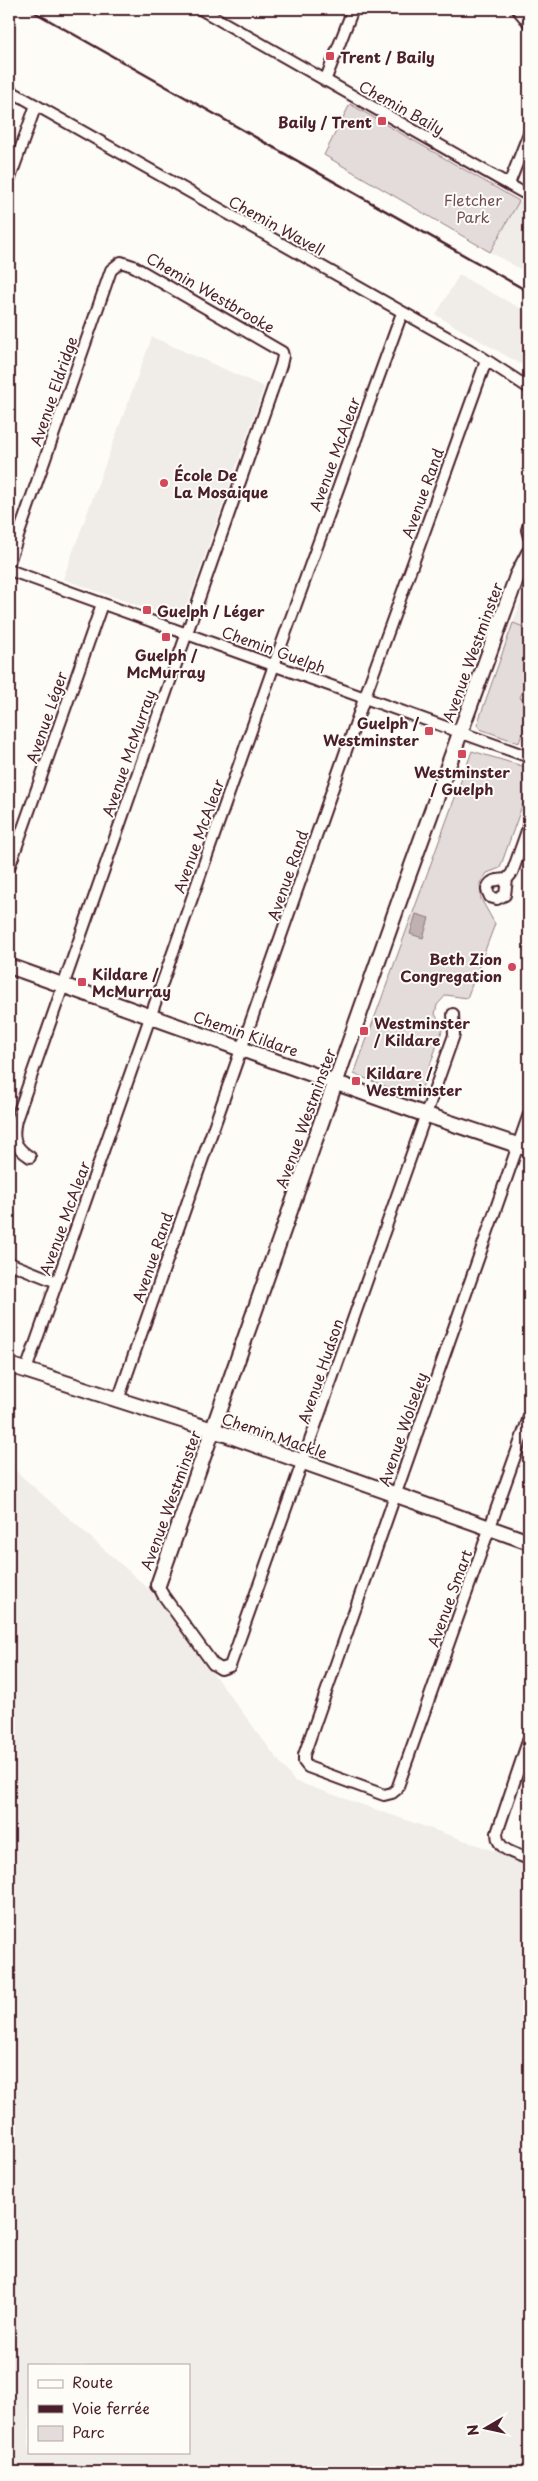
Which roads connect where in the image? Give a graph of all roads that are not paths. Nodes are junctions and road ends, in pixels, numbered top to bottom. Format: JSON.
{"nodes":[{"id":1,"x":353,"y":9,"type":"edge"},
{"id":2,"x":517,"y":9,"type":"edge"},
{"id":3,"x":207,"y":10,"type":"edge"},
{"id":4,"x":529,"y":23,"type":"edge"},
{"id":5,"x":325,"y":82,"type":"junction"},
{"id":6,"x":9,"y":90,"type":"edge"},
{"id":7,"x":36,"y":105,"type":"junction"},
{"id":8,"x":529,"y":133,"type":"edge"},
{"id":9,"x":9,"y":181,"type":"edge"},
{"id":10,"x":508,"y":184,"type":"junction"},
{"id":11,"x":529,"y":196,"type":"edge"},
{"id":12,"x":120,"y":262,"type":"joint"},
{"id":13,"x":402,"y":313,"type":"junction"},
{"id":14,"x":283,"y":354,"type":"joint"},
{"id":15,"x":486,"y":361,"type":"junction"},
{"id":16,"x":529,"y":388,"type":"edge"},
{"id":17,"x":529,"y":524,"type":"edge"},
{"id":18,"x":529,"y":537,"type":"edge"},
{"id":19,"x":529,"y":553,"type":"edge"},
{"id":20,"x":9,"y":562,"type":"edge"},
{"id":21,"x":9,"y":570,"type":"edge"},
{"id":22,"x":102,"y":604,"type":"junction"},
{"id":23,"x":186,"y":634,"type":"junction"},
{"id":24,"x":274,"y":666,"type":"junction"},
{"id":25,"x":365,"y":698,"type":"junction"},
{"id":26,"x":461,"y":732,"type":"junction"},
{"id":27,"x":529,"y":757,"type":"edge"},
{"id":28,"x":529,"y":824,"type":"edge"},
{"id":29,"x":9,"y":868,"type":"edge"},
{"id":30,"x":507,"y":879,"type":"dead end"},
{"id":31,"x":9,"y":966,"type":"edge"},
{"id":32,"x":62,"y":986,"type":"junction"},
{"id":33,"x":453,"y":1014,"type":"dead end"},
{"id":34,"x":151,"y":1017,"type":"junction"},
{"id":35,"x":242,"y":1048,"type":"junction"},
{"id":36,"x":336,"y":1082,"type":"junction"},
{"id":37,"x":529,"y":1114,"type":"edge"},
{"id":38,"x":427,"y":1115,"type":"junction"},
{"id":39,"x":524,"y":1147,"type":"edge"},
{"id":40,"x":30,"y":1157,"type":"dead end"},
{"id":41,"x":9,"y":1263,"type":"edge"},
{"id":42,"x":57,"y":1282,"type":"junction"},
{"id":43,"x":9,"y":1365,"type":"edge"},
{"id":44,"x":26,"y":1370,"type":"junction"},
{"id":45,"x":118,"y":1400,"type":"junction"},
{"id":46,"x":529,"y":1417,"type":"edge"},
{"id":47,"x":212,"y":1430,"type":"junction"},
{"id":48,"x":304,"y":1462,"type":"junction"},
{"id":49,"x":395,"y":1494,"type":"junction"},
{"id":50,"x":490,"y":1528,"type":"junction"},
{"id":51,"x":529,"y":1542,"type":"edge"},
{"id":52,"x":158,"y":1586,"type":"joint"},
{"id":53,"x":231,"y":1664,"type":"joint"},
{"id":54,"x":529,"y":1738,"type":"edge"},
{"id":55,"x":397,"y":1789,"type":"joint"},
{"id":56,"x":529,"y":1859,"type":"edge"}],
"edges":[{"from":1,"to":5,"type":"street"},
{"from":2,"to":4,"type":"street"},
{"from":3,"to":5,"type":"street","name":"Chemin Baily"},
{"from":5,"to":10,"type":"street","name":"Chemin Baily"},
{"from":6,"to":7,"type":"street","name":"Chemin Wavell"},
{"from":7,"to":9,"type":"street"},
{"from":7,"to":13,"type":"street","name":"Chemin Wavell"},
{"from":8,"to":10,"type":"street"},
{"from":10,"to":11,"type":"street","name":"Chemin Baily"},
{"from":12,"to":14,"type":"street","name":"Chemin Westbrooke"},
{"from":12,"to":20,"type":"street","name":"Avenue Eldridge"},
{"from":13,"to":15,"type":"street","name":"Chemin Wavell"},
{"from":13,"to":24,"type":"street","name":"Avenue McAlear"},
{"from":14,"to":23,"type":"street","name":"Avenue McMurray"},
{"from":15,"to":16,"type":"street","name":"Chemin Wavell"},
{"from":15,"to":25,"type":"street","name":"Avenue Rand"},
{"from":17,"to":18,"type":"street"},
{"from":19,"to":26,"type":"street","name":"Avenue Westminster"},
{"from":21,"to":22,"type":"street","name":"Chemin Guelph"},
{"from":22,"to":23,"type":"street","name":"Chemin Guelph"},
{"from":22,"to":29,"type":"street","name":"Avenue Léger"},
{"from":23,"to":24,"type":"street","name":"Chemin Guelph"},
{"from":23,"to":32,"type":"street","name":"Avenue McMurray"},
{"from":24,"to":25,"type":"street","name":"Chemin Guelph"},
{"from":24,"to":34,"type":"street","name":"Avenue McAlear"},
{"from":25,"to":26,"type":"street","name":"Chemin Guelph"},
{"from":25,"to":35,"type":"street","name":"Avenue Rand"},
{"from":26,"to":27,"type":"street","name":"Chemin Guelph"},
{"from":26,"to":36,"type":"street","name":"Avenue Westminster"},
{"from":28,"to":30,"type":"street"},
{"from":31,"to":32,"type":"street","name":"Chemin Kildare"},
{"from":32,"to":34,"type":"street","name":"Chemin Kildare"},
{"from":32,"to":40,"type":"street","name":"Avenue McMurray"},
{"from":33,"to":38,"type":"street","name":"Avenue Hudson"},
{"from":34,"to":35,"type":"street","name":"Chemin Kildare"},
{"from":34,"to":42,"type":"street","name":"Avenue McAlear"},
{"from":35,"to":36,"type":"street","name":"Chemin Kildare"},
{"from":35,"to":45,"type":"street","name":"Avenue Rand"},
{"from":36,"to":38,"type":"street","name":"Chemin Kildare"},
{"from":36,"to":47,"type":"street","name":"Avenue Westminster"},
{"from":37,"to":39,"type":"street","name":"Avenue Wolseley"},
{"from":38,"to":39,"type":"street","name":"Chemin Kildare"},
{"from":38,"to":48,"type":"street","name":"Avenue Hudson"},
{"from":39,"to":49,"type":"street","name":"Avenue Wolseley"},
{"from":41,"to":42,"type":"street"},
{"from":42,"to":44,"type":"street","name":"Avenue McAlear"},
{"from":43,"to":44,"type":"street","name":"Chemin Mackle"},
{"from":44,"to":45,"type":"street","name":"Chemin Mackle"},
{"from":45,"to":47,"type":"street","name":"Chemin Mackle"},
{"from":46,"to":50,"type":"street","name":"Avenue Smart"},
{"from":47,"to":48,"type":"street","name":"Chemin Mackle"},
{"from":47,"to":52,"type":"street","name":"Avenue Westminster"},
{"from":48,"to":49,"type":"street","name":"Chemin Mackle"},
{"from":48,"to":53,"type":"street","name":"Avenue Hudson"},
{"from":49,"to":50,"type":"street","name":"Chemin Mackle"},
{"from":49,"to":55,"type":"street","name":"Avenue Wolseley"},
{"from":50,"to":51,"type":"street","name":"Chemin Mackle"},
{"from":50,"to":55,"type":"street","name":"Avenue Smart"},
{"from":52,"to":53,"type":"street","name":"Avenue Westminster"},
{"from":54,"to":56,"type":"street"}]}
